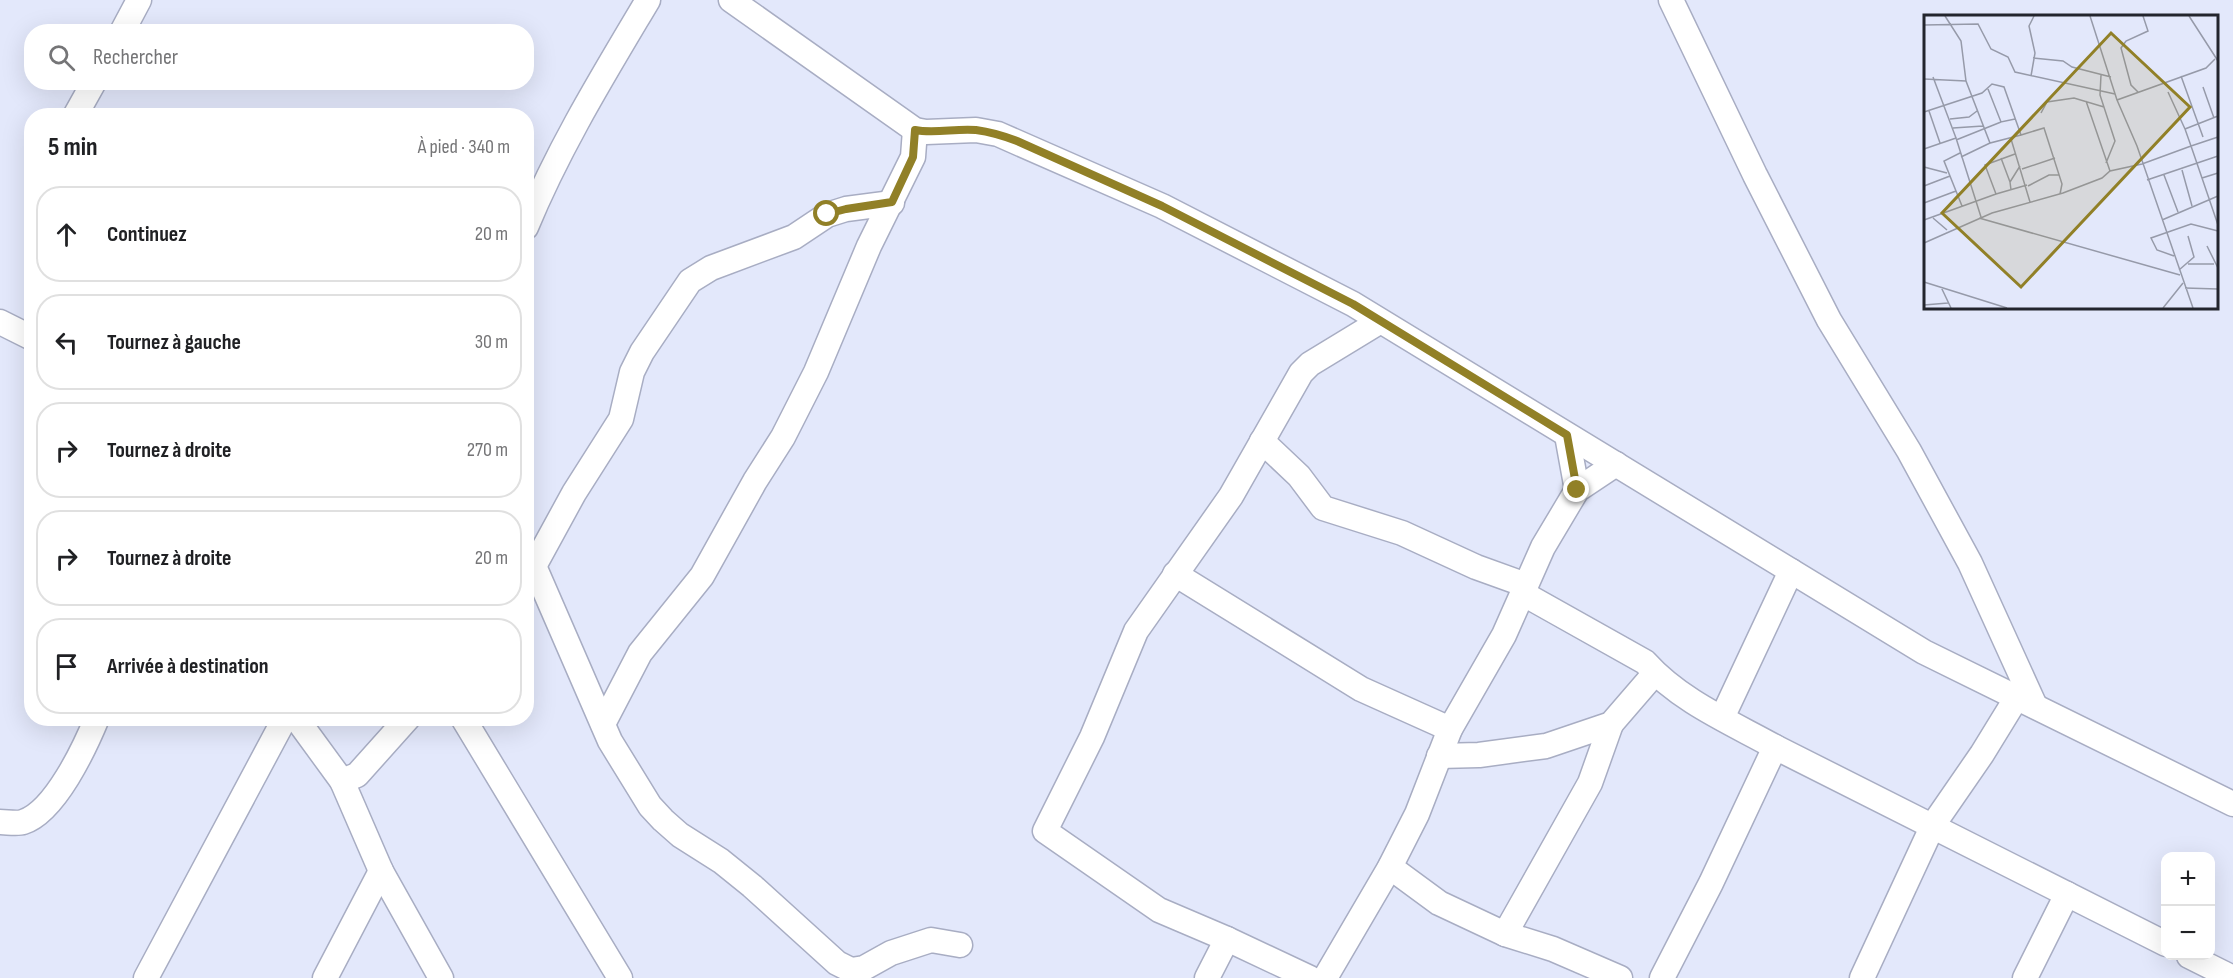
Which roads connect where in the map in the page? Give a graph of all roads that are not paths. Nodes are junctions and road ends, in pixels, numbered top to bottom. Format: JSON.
{"nodes":[{"id":1,"x":139,"y":0,"type":"edge"},
{"id":2,"x":648,"y":0,"type":"edge"},
{"id":3,"x":731,"y":0,"type":"edge"},
{"id":4,"x":1671,"y":0,"type":"edge"},
{"id":5,"x":126,"y":24,"type":"edge"},
{"id":6,"x":90,"y":90,"type":"edge"},
{"id":7,"x":79,"y":108,"type":"edge"},
{"id":8,"x":915,"y":130,"type":"junction"},
{"id":9,"x":892,"y":202,"type":"junction"},
{"id":10,"x":534,"y":209,"type":"edge"},
{"id":11,"x":0,"y":322,"type":"edge"},
{"id":12,"x":1379,"y":322,"type":"junction"},
{"id":13,"x":24,"y":334,"type":"edge"},
{"id":14,"x":1567,"y":435,"type":"junction"},
{"id":15,"x":1262,"y":441,"type":"junction"},
{"id":16,"x":1616,"y":464,"type":"junction"},
{"id":17,"x":1577,"y":490,"type":"junction"},
{"id":18,"x":534,"y":566,"type":"edge"},
{"id":19,"x":1791,"y":571,"type":"junction"},
{"id":20,"x":1175,"y":574,"type":"junction"},
{"id":21,"x":534,"y":581,"type":"edge"},
{"id":22,"x":1524,"y":589,"type":"junction"},
{"id":23,"x":1655,"y":674,"type":"junction"},
{"id":24,"x":2026,"y":701,"type":"junction"},
{"id":25,"x":1722,"y":718,"type":"junction"},
{"id":26,"x":603,"y":724,"type":"junction"},
{"id":27,"x":1611,"y":724,"type":"junction"},
{"id":28,"x":93,"y":726,"type":"edge"},
{"id":29,"x":281,"y":726,"type":"edge"},
{"id":30,"x":302,"y":726,"type":"edge"},
{"id":31,"x":401,"y":726,"type":"edge"},
{"id":32,"x":468,"y":726,"type":"edge"},
{"id":33,"x":1450,"y":729,"type":"junction"},
{"id":34,"x":1775,"y":747,"type":"junction"},
{"id":35,"x":1439,"y":756,"type":"junction"},
{"id":36,"x":342,"y":781,"type":"junction"},
{"id":37,"x":2233,"y":804,"type":"edge"},
{"id":38,"x":0,"y":822,"type":"edge"},
{"id":39,"x":1933,"y":825,"type":"junction"},
{"id":40,"x":1390,"y":867,"type":"junction"},
{"id":41,"x":381,"y":871,"type":"junction"},
{"id":42,"x":2067,"y":894,"type":"junction"},
{"id":43,"x":1505,"y":933,"type":"junction"},
{"id":44,"x":1227,"y":939,"type":"junction"},
{"id":45,"x":2161,"y":941,"type":"edge"},
{"id":46,"x":960,"y":945,"type":"dead end"},
{"id":47,"x":2197,"y":960,"type":"edge"},
{"id":48,"x":146,"y":978,"type":"edge"},
{"id":49,"x":325,"y":978,"type":"edge"},
{"id":50,"x":441,"y":978,"type":"edge"},
{"id":51,"x":620,"y":978,"type":"edge"},
{"id":52,"x":1207,"y":978,"type":"edge"},
{"id":53,"x":1310,"y":978,"type":"edge"},
{"id":54,"x":1326,"y":978,"type":"edge"},
{"id":55,"x":1620,"y":978,"type":"edge"},
{"id":56,"x":1662,"y":978,"type":"edge"},
{"id":57,"x":1862,"y":978,"type":"edge"},
{"id":58,"x":2025,"y":978,"type":"edge"},
{"id":59,"x":2233,"y":978,"type":"edge"}],
"edges":[{"from":1,"to":5,"type":"street"},
{"from":2,"to":10,"type":"street"},
{"from":3,"to":8,"type":"street"},
{"from":4,"to":24,"type":"street"},
{"from":6,"to":7,"type":"street"},
{"from":8,"to":9,"type":"street"},
{"from":8,"to":12,"type":"street"},
{"from":9,"to":18,"type":"street"},
{"from":9,"to":26,"type":"street"},
{"from":11,"to":13,"type":"street"},
{"from":12,"to":14,"type":"street"},
{"from":12,"to":15,"type":"street"},
{"from":14,"to":16,"type":"street"},
{"from":14,"to":17,"type":"street"},
{"from":15,"to":20,"type":"street"},
{"from":15,"to":22,"type":"street"},
{"from":16,"to":17,"type":"street"},
{"from":16,"to":19,"type":"street"},
{"from":17,"to":22,"type":"street"},
{"from":19,"to":24,"type":"street"},
{"from":19,"to":25,"type":"street"},
{"from":20,"to":33,"type":"street"},
{"from":20,"to":44,"type":"street"},
{"from":21,"to":26,"type":"street"},
{"from":22,"to":23,"type":"street"},
{"from":22,"to":33,"type":"street"},
{"from":23,"to":25,"type":"street"},
{"from":23,"to":27,"type":"street"},
{"from":24,"to":37,"type":"street"},
{"from":24,"to":39,"type":"street"},
{"from":25,"to":34,"type":"street"},
{"from":26,"to":46,"type":"street"},
{"from":27,"to":35,"type":"street"},
{"from":27,"to":43,"type":"street"},
{"from":28,"to":38,"type":"street"},
{"from":29,"to":48,"type":"street"},
{"from":30,"to":36,"type":"street"},
{"from":31,"to":36,"type":"street"},
{"from":32,"to":51,"type":"street"},
{"from":33,"to":35,"type":"street"},
{"from":34,"to":39,"type":"street"},
{"from":34,"to":56,"type":"street"},
{"from":35,"to":40,"type":"street"},
{"from":36,"to":41,"type":"street"},
{"from":39,"to":42,"type":"street"},
{"from":39,"to":57,"type":"street"},
{"from":40,"to":43,"type":"street"},
{"from":40,"to":54,"type":"street"},
{"from":41,"to":49,"type":"street"},
{"from":41,"to":50,"type":"street"},
{"from":42,"to":45,"type":"street"},
{"from":42,"to":58,"type":"street"},
{"from":43,"to":55,"type":"street"},
{"from":44,"to":52,"type":"street"},
{"from":44,"to":53,"type":"street"},
{"from":47,"to":59,"type":"street"}]}
